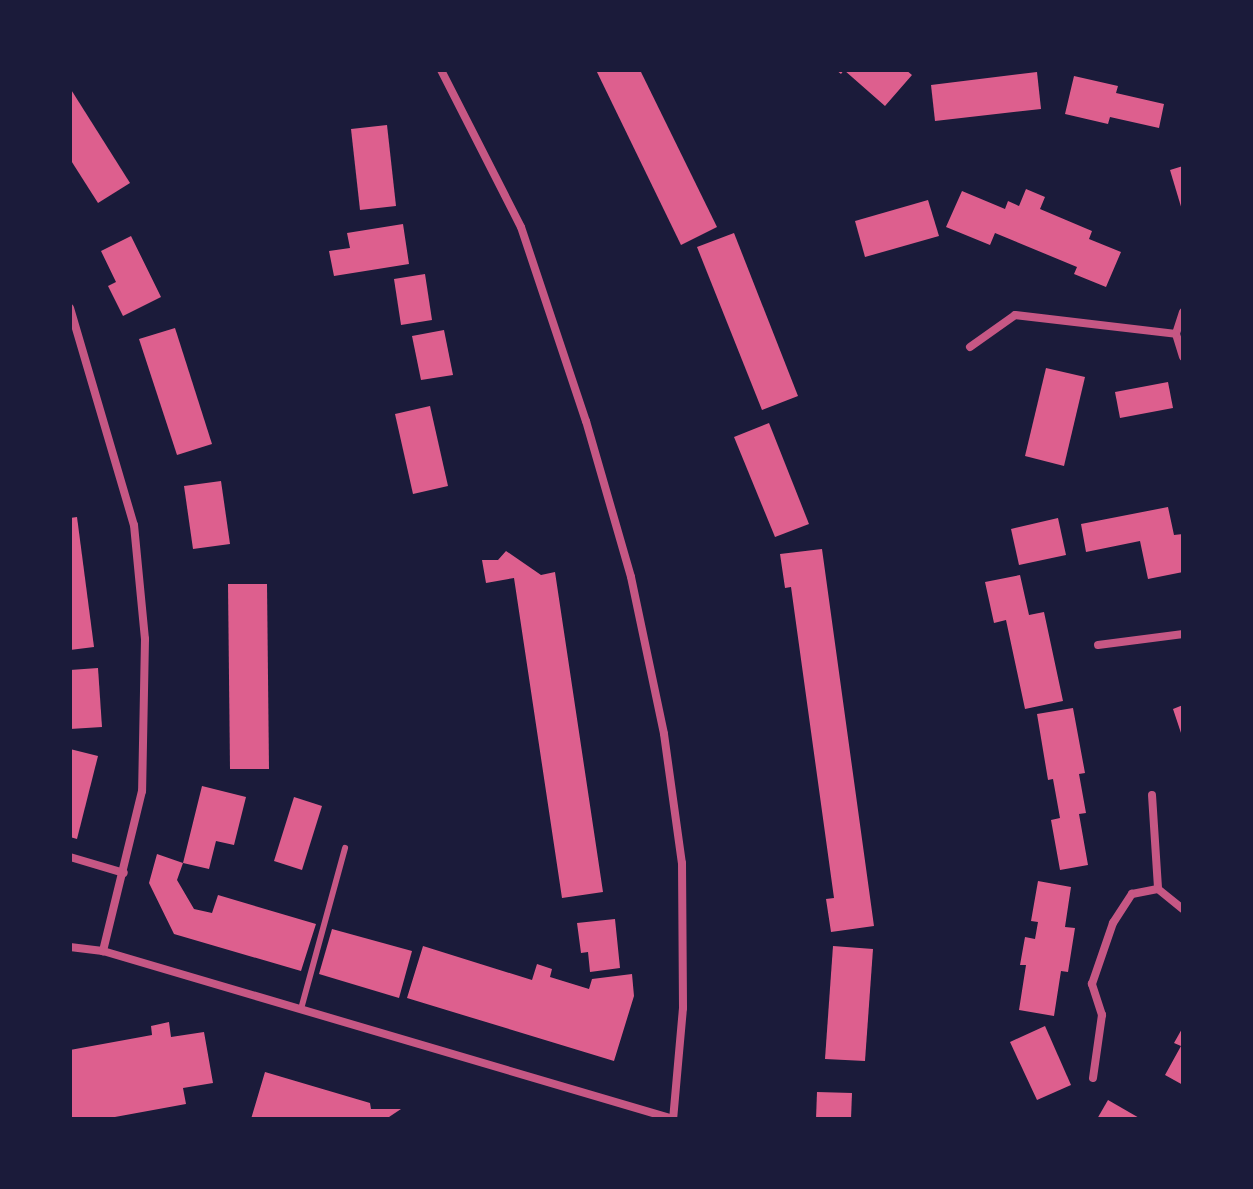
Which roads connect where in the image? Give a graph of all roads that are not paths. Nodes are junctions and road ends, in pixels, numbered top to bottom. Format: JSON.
{"nodes":[{"id":1,"x":441,"y":70,"type":"edge"},
{"id":2,"x":70,"y":308,"type":"edge"},
{"id":3,"x":1183,"y":312,"type":"edge"},
{"id":4,"x":1176,"y":334,"type":"junction"},
{"id":5,"x":970,"y":347,"type":"dead end"},
{"id":6,"x":1183,"y":357,"type":"edge"},
{"id":7,"x":1183,"y":634,"type":"edge"},
{"id":8,"x":1098,"y":645,"type":"dead end"},
{"id":9,"x":1152,"y":795,"type":"dead end"},
{"id":10,"x":345,"y":848,"type":"dead end"},
{"id":11,"x":70,"y":857,"type":"edge"},
{"id":12,"x":124,"y":873,"type":"junction"},
{"id":13,"x":1158,"y":889,"type":"junction"},
{"id":14,"x":1183,"y":909,"type":"edge"},
{"id":15,"x":70,"y":947,"type":"edge"},
{"id":16,"x":103,"y":951,"type":"junction"},
{"id":17,"x":301,"y":1009,"type":"junction"},
{"id":18,"x":1093,"y":1078,"type":"dead end"},
{"id":19,"x":673,"y":1119,"type":"edge"}],
"edges":[{"from":1,"to":19,"type":"street"},
{"from":2,"to":12,"type":"street"},
{"from":3,"to":4,"type":"street"},
{"from":4,"to":5,"type":"street"},
{"from":4,"to":6,"type":"street"},
{"from":7,"to":8,"type":"street"},
{"from":9,"to":13,"type":"street"},
{"from":10,"to":17,"type":"lane"},
{"from":11,"to":12,"type":"street"},
{"from":12,"to":16,"type":"street"},
{"from":13,"to":14,"type":"street"},
{"from":13,"to":18,"type":"street"},
{"from":15,"to":16,"type":"street"},
{"from":16,"to":17,"type":"street"},
{"from":17,"to":19,"type":"street"}]}
